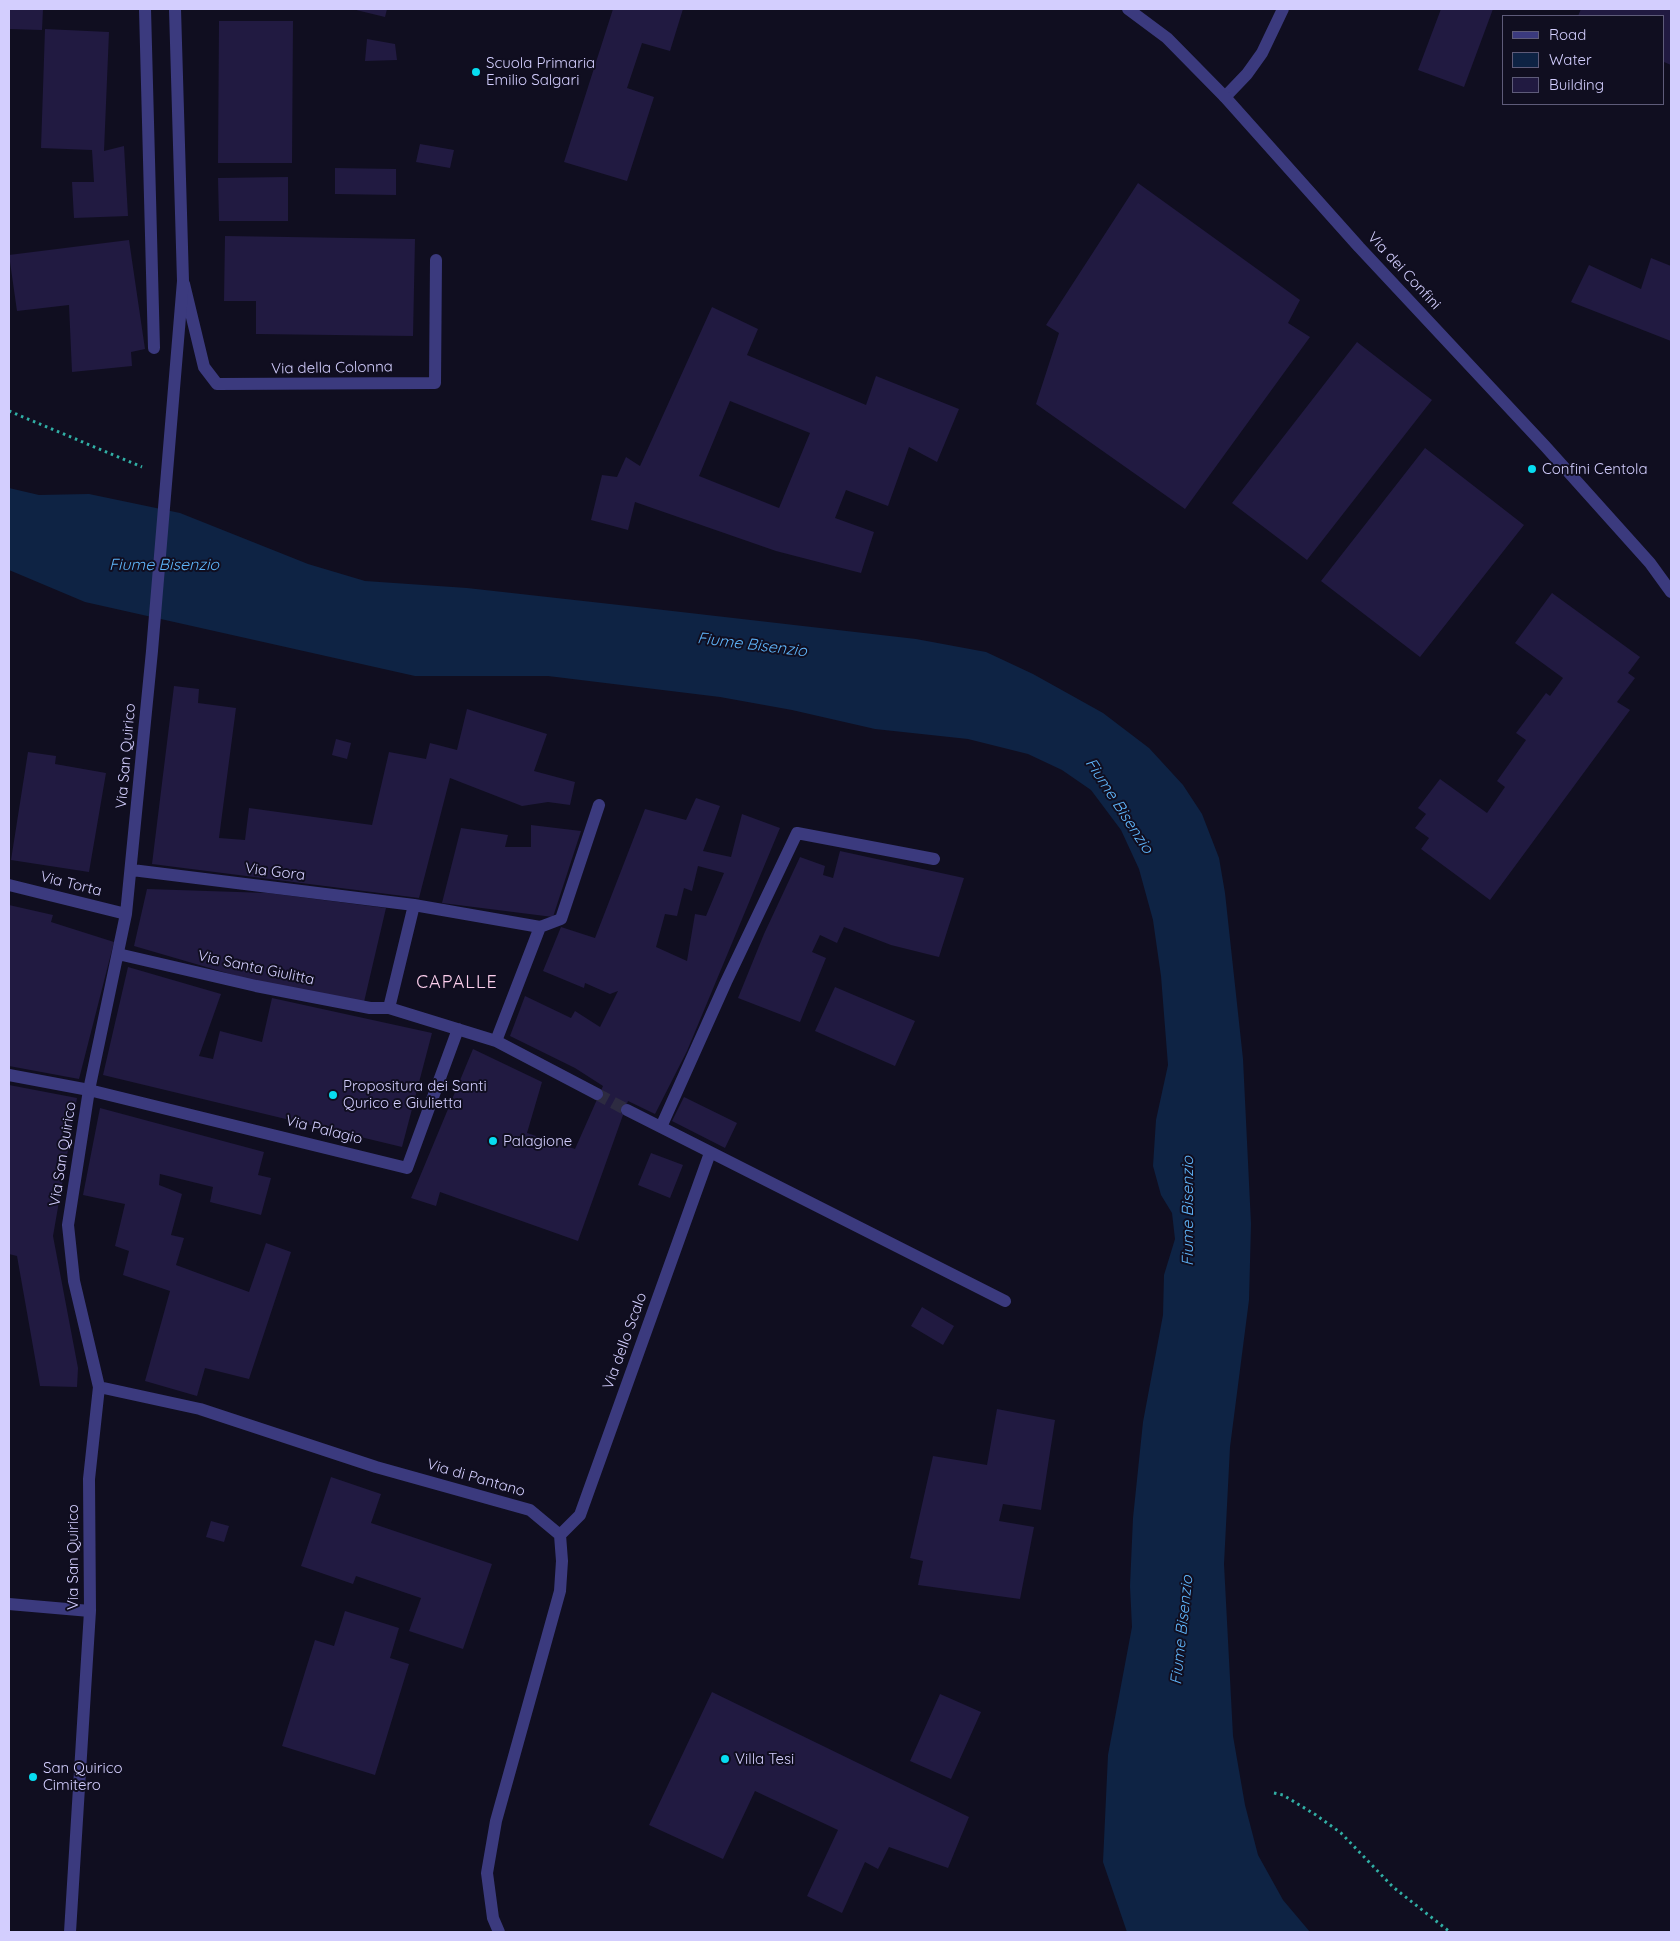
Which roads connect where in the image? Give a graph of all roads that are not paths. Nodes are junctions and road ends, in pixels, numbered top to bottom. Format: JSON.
{"nodes":[{"id":1,"x":145,"y":9,"type":"edge"},
{"id":2,"x":175,"y":9,"type":"edge"},
{"id":3,"x":1128,"y":9,"type":"edge"},
{"id":4,"x":1283,"y":9,"type":"edge"},
{"id":5,"x":1225,"y":97,"type":"junction"},
{"id":6,"x":436,"y":260,"type":"dead end"},
{"id":7,"x":183,"y":281,"type":"junction"},
{"id":8,"x":154,"y":348,"type":"dead end"},
{"id":9,"x":174,"y":383,"type":"joint"},
{"id":10,"x":1650,"y":563,"type":"junction"},
{"id":11,"x":1671,"y":577,"type":"edge"},
{"id":12,"x":1671,"y":592,"type":"edge"},
{"id":13,"x":599,"y":805,"type":"dead end"},
{"id":14,"x":934,"y":859,"type":"dead end"},
{"id":15,"x":132,"y":870,"type":"junction"},
{"id":16,"x":9,"y":885,"type":"edge"},
{"id":17,"x":414,"y":905,"type":"junction"},
{"id":18,"x":126,"y":914,"type":"junction"},
{"id":19,"x":540,"y":927,"type":"junction"},
{"id":20,"x":118,"y":954,"type":"junction"},
{"id":21,"x":388,"y":1008,"type":"junction"},
{"id":22,"x":458,"y":1030,"type":"junction"},
{"id":23,"x":496,"y":1041,"type":"junction"},
{"id":24,"x":9,"y":1075,"type":"edge"},
{"id":25,"x":90,"y":1090,"type":"junction"},
{"id":26,"x":597,"y":1094,"type":"tunnel mouth"},
{"id":27,"x":627,"y":1110,"type":"tunnel mouth"},
{"id":28,"x":661,"y":1127,"type":"junction"},
{"id":29,"x":710,"y":1153,"type":"junction"},
{"id":30,"x":1004,"y":1301,"type":"dead end"},
{"id":31,"x":99,"y":1387,"type":"junction"},
{"id":32,"x":560,"y":1535,"type":"junction"},
{"id":33,"x":9,"y":1604,"type":"edge"},
{"id":34,"x":90,"y":1611,"type":"junction"},
{"id":35,"x":70,"y":1932,"type":"edge"},
{"id":36,"x":498,"y":1932,"type":"edge"}],
"edges":[{"from":1,"to":8,"type":"street"},
{"from":2,"to":7,"type":"street","name":"Via della Colonna"},
{"from":3,"to":5,"type":"street","name":"Via dei Confini"},
{"from":4,"to":5,"type":"street"},
{"from":5,"to":10,"type":"street","name":"Via dei Confini"},
{"from":6,"to":7,"type":"street","name":"Via della Colonna"},
{"from":7,"to":9,"type":"street","name":"Via della Colonna"},
{"from":9,"to":15,"type":"street","name":"Via San Quirico"},
{"from":10,"to":11,"type":"street","name":"Via dei Confini"},
{"from":10,"to":12,"type":"street","name":"Via dei Confini"},
{"from":13,"to":19,"type":"street"},
{"from":14,"to":28,"type":"street"},
{"from":15,"to":17,"type":"street","name":"Via Gora"},
{"from":15,"to":18,"type":"street","name":"Via San Quirico"},
{"from":16,"to":18,"type":"street","name":"Via Torta"},
{"from":17,"to":19,"type":"street","name":"Via Gora"},
{"from":17,"to":21,"type":"street"},
{"from":18,"to":20,"type":"street","name":"Via San Quirico"},
{"from":19,"to":23,"type":"street"},
{"from":20,"to":21,"type":"street","name":"Via Santa Giulitta"},
{"from":20,"to":25,"type":"street","name":"Via San Quirico"},
{"from":21,"to":22,"type":"street","name":"Via Santa Giulitta"},
{"from":22,"to":23,"type":"street","name":"Via Santa Giulitta"},
{"from":22,"to":25,"type":"street","name":"Via Palagio"},
{"from":23,"to":26,"type":"street"},
{"from":24,"to":25,"type":"street"},
{"from":25,"to":31,"type":"street","name":"Via San Quirico"},
{"from":27,"to":28,"type":"street"},
{"from":28,"to":29,"type":"street"},
{"from":29,"to":30,"type":"street"},
{"from":29,"to":32,"type":"street","name":"Via dello Scalo"},
{"from":31,"to":32,"type":"street","name":"Via di Pantano"},
{"from":31,"to":34,"type":"street","name":"Via San Quirico"},
{"from":32,"to":36,"type":"street"},
{"from":33,"to":34,"type":"street"},
{"from":34,"to":35,"type":"street","name":"Via San Quirico"}]}
